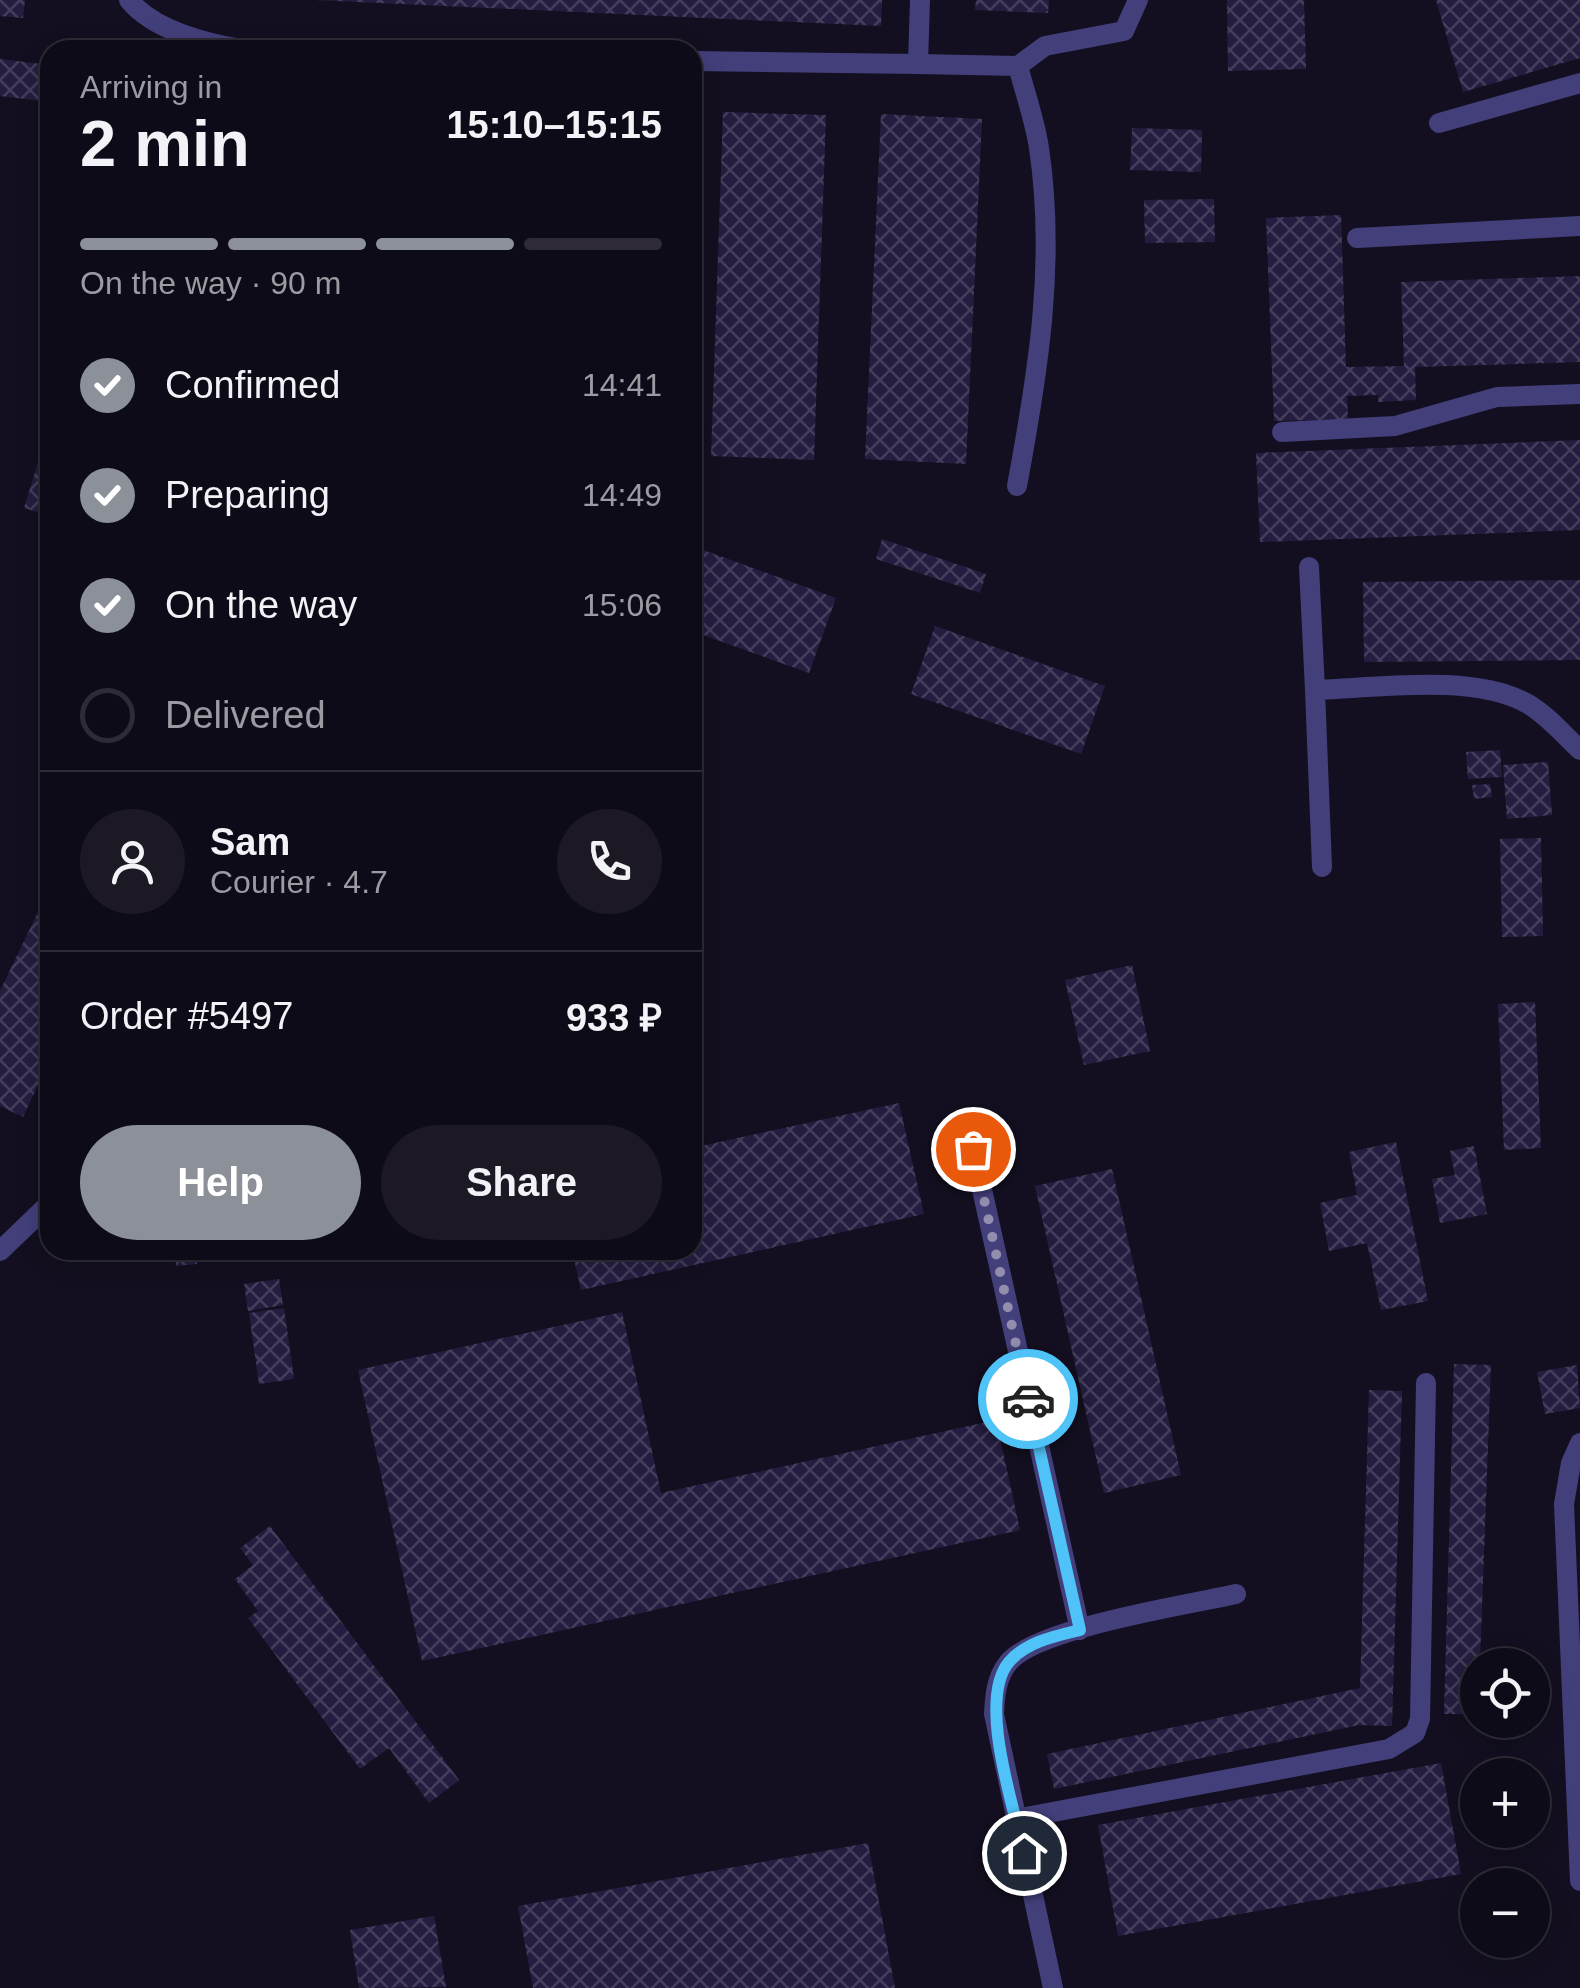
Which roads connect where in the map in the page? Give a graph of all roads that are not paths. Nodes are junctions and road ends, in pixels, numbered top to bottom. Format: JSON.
{"nodes":[{"id":1,"x":129,"y":0,"type":"edge"},
{"id":2,"x":920,"y":0,"type":"edge"},
{"id":3,"x":1138,"y":0,"type":"edge"},
{"id":4,"x":209,"y":40,"type":"edge"},
{"id":5,"x":702,"y":62,"type":"edge"},
{"id":6,"x":918,"y":64,"type":"junction"},
{"id":7,"x":1018,"y":66,"type":"junction"},
{"id":8,"x":1580,"y":83,"type":"edge"},
{"id":9,"x":1439,"y":123,"type":"dead end"},
{"id":10,"x":1580,"y":226,"type":"edge"},
{"id":11,"x":1356,"y":238,"type":"dead end"},
{"id":12,"x":1580,"y":394,"type":"edge"},
{"id":13,"x":1282,"y":432,"type":"dead end"},
{"id":14,"x":1017,"y":486,"type":"dead end"},
{"id":15,"x":1309,"y":566,"type":"dead end"},
{"id":16,"x":1315,"y":690,"type":"junction"},
{"id":17,"x":1580,"y":750,"type":"edge"},
{"id":18,"x":1322,"y":867,"type":"dead end"},
{"id":19,"x":973,"y":1149,"type":"dead end"},
{"id":20,"x":40,"y":1212,"type":"edge"},
{"id":21,"x":0,"y":1250,"type":"edge"},
{"id":22,"x":1426,"y":1382,"type":"dead end"},
{"id":23,"x":1580,"y":1443,"type":"edge"},
{"id":24,"x":1236,"y":1594,"type":"dead end"},
{"id":25,"x":1080,"y":1630,"type":"junction"},
{"id":26,"x":1016,"y":1819,"type":"junction"},
{"id":27,"x":1580,"y":1882,"type":"edge"},
{"id":28,"x":1053,"y":1988,"type":"edge"}],
"edges":[{"from":1,"to":4,"type":"lane"},
{"from":2,"to":6,"type":"lane"},
{"from":3,"to":7,"type":"lane"},
{"from":5,"to":6,"type":"lane"},
{"from":6,"to":7,"type":"lane"},
{"from":7,"to":14,"type":"lane"},
{"from":8,"to":9,"type":"lane"},
{"from":10,"to":11,"type":"lane"},
{"from":12,"to":13,"type":"lane"},
{"from":15,"to":16,"type":"lane"},
{"from":16,"to":17,"type":"lane"},
{"from":16,"to":18,"type":"lane"},
{"from":19,"to":25,"type":"lane"},
{"from":20,"to":21,"type":"lane"},
{"from":22,"to":26,"type":"lane"},
{"from":23,"to":27,"type":"lane"},
{"from":24,"to":25,"type":"lane"},
{"from":25,"to":26,"type":"lane"},
{"from":26,"to":28,"type":"lane"}]}
